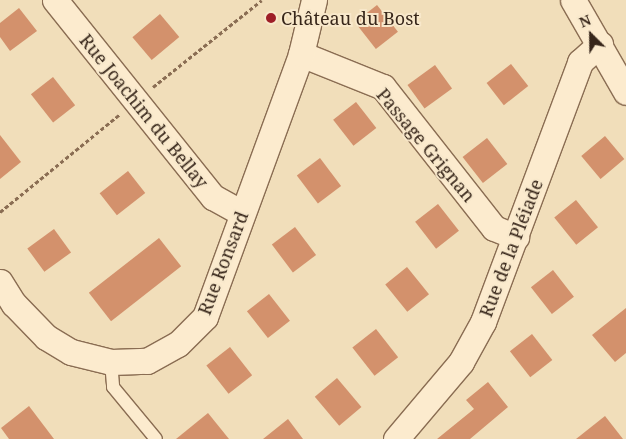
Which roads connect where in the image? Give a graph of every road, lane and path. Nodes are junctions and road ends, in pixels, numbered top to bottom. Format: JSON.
{"nodes":[{"id":1,"x":55,"y":0,"type":"edge"},
{"id":2,"x":314,"y":0,"type":"edge"},
{"id":3,"x":573,"y":0,"type":"edge"},
{"id":4,"x":600,"y":44,"type":"junction"},
{"id":5,"x":301,"y":54,"type":"junction"},
{"id":6,"x":626,"y":92,"type":"edge"},
{"id":7,"x":242,"y":213,"type":"junction"},
{"id":8,"x":516,"y":237,"type":"junction"},
{"id":9,"x":0,"y":282,"type":"edge"},
{"id":10,"x":111,"y":362,"type":"junction"},
{"id":11,"x":156,"y":439,"type":"edge"},
{"id":12,"x":396,"y":439,"type":"edge"}],
"edges":[{"from":1,"to":7,"type":"street","name":"Rue Joachim du Bellay"},
{"from":2,"to":5,"type":"street","name":"Rue Ronsard"},
{"from":3,"to":4,"type":"street"},
{"from":4,"to":6,"type":"street"},
{"from":4,"to":8,"type":"street","name":"Rue de la Pléiade"},
{"from":5,"to":7,"type":"street","name":"Rue Ronsard"},
{"from":5,"to":8,"type":"street","name":"Passage Grignan"},
{"from":7,"to":10,"type":"street","name":"Rue Ronsard"},
{"from":8,"to":12,"type":"street","name":"Rue de la Pléiade"},
{"from":9,"to":10,"type":"street","name":"Rue Ronsard"},
{"from":10,"to":11,"type":"lane"}]}
